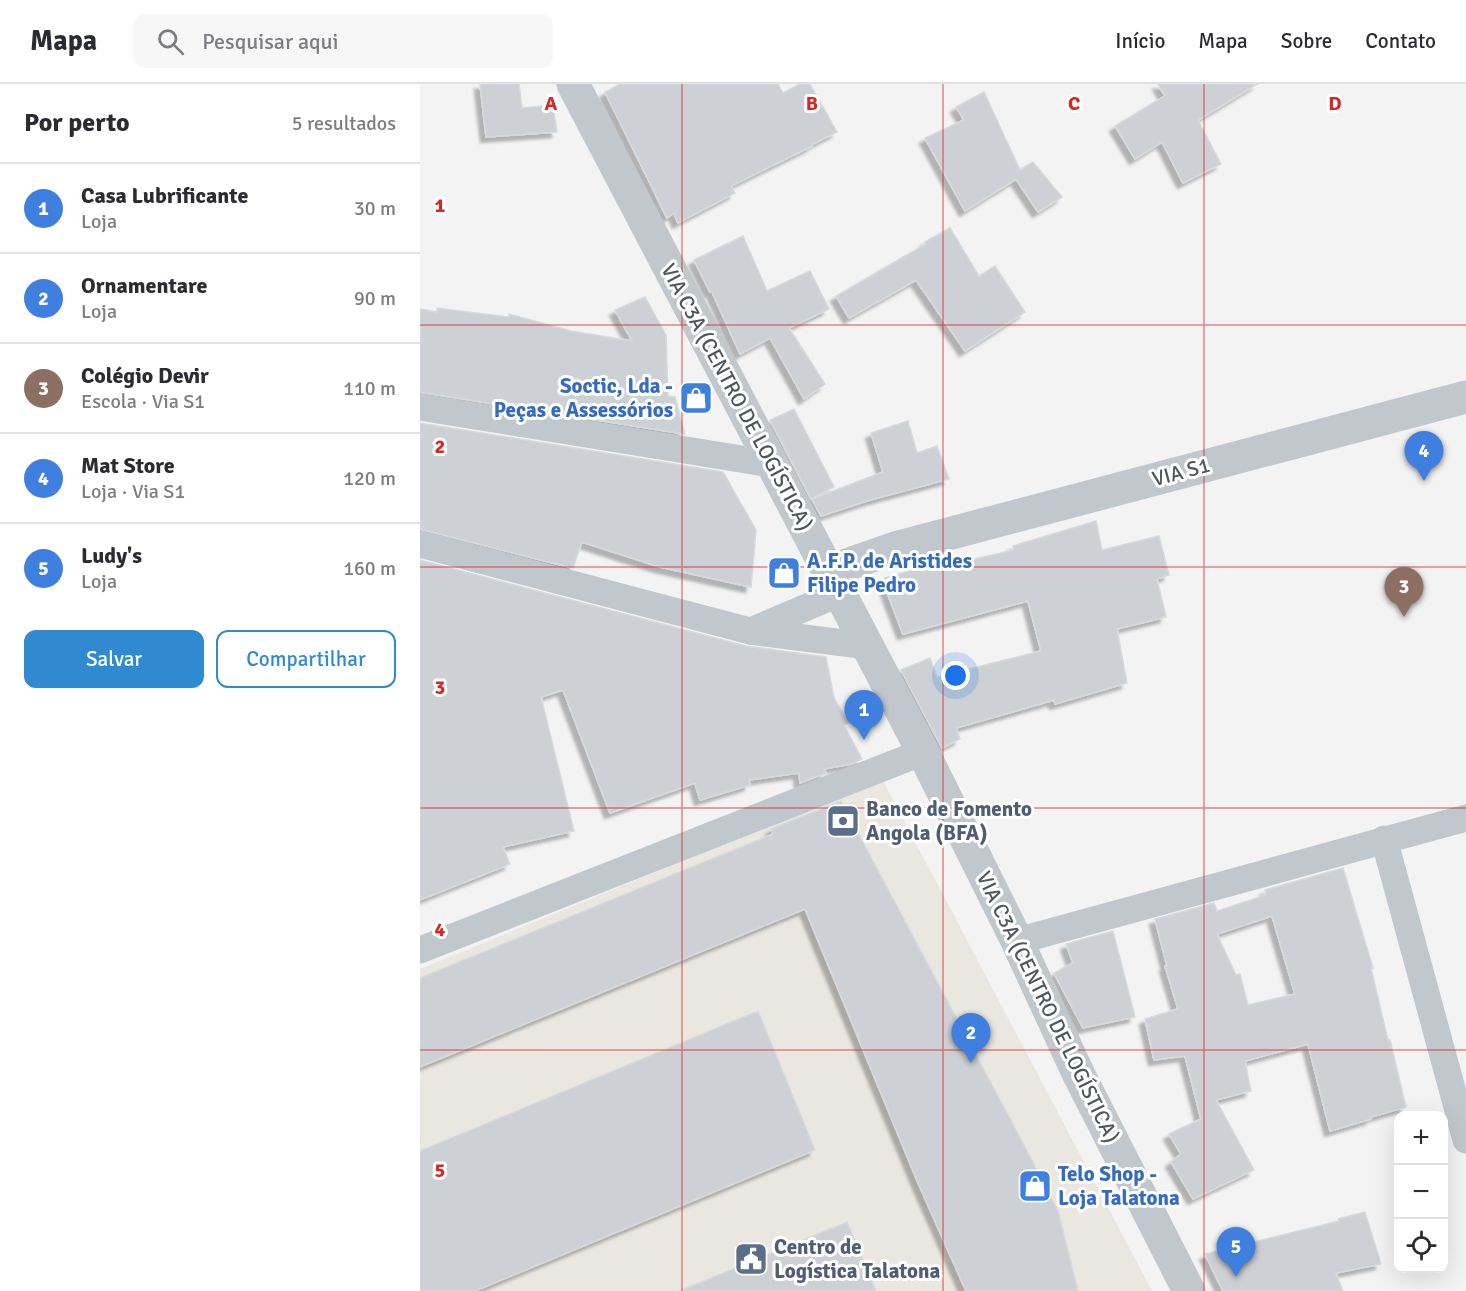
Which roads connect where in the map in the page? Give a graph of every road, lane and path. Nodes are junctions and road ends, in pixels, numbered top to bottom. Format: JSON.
{"nodes":[{"id":1,"x":573,"y":84,"type":"edge"},
{"id":2,"x":1466,"y":396,"type":"edge"},
{"id":3,"x":420,"y":408,"type":"edge"},
{"id":4,"x":772,"y":464,"type":"junction"},
{"id":5,"x":420,"y":544,"type":"edge"},
{"id":6,"x":834,"y":582,"type":"junction"},
{"id":7,"x":750,"y":631,"type":"junction"},
{"id":8,"x":868,"y":646,"type":"junction"},
{"id":9,"x":923,"y":752,"type":"junction"},
{"id":10,"x":1466,"y":818,"type":"edge"},
{"id":11,"x":1384,"y":839,"type":"junction"},
{"id":12,"x":1017,"y":941,"type":"junction"},
{"id":13,"x":420,"y":950,"type":"edge"},
{"id":14,"x":1466,"y":1140,"type":"edge"},
{"id":15,"x":1189,"y":1291,"type":"edge"}],
"edges":[{"from":1,"to":4,"type":"street","name":"VIA C3A (CENTRO DE LOGÍSTICA)"},
{"from":2,"to":6,"type":"street","name":"VIA S1"},
{"from":3,"to":4,"type":"street"},
{"from":4,"to":6,"type":"street","name":"VIA C3A (CENTRO DE LOGÍSTICA)"},
{"from":5,"to":7,"type":"street"},
{"from":6,"to":7,"type":"street"},
{"from":6,"to":8,"type":"street","name":"VIA C3A (CENTRO DE LOGÍSTICA)"},
{"from":7,"to":8,"type":"street"},
{"from":8,"to":9,"type":"street","name":"VIA C3A (CENTRO DE LOGÍSTICA)"},
{"from":9,"to":12,"type":"street","name":"VIA C3A (CENTRO DE LOGÍSTICA)"},
{"from":9,"to":13,"type":"street"},
{"from":10,"to":11,"type":"street"},
{"from":11,"to":12,"type":"street"},
{"from":11,"to":14,"type":"street"},
{"from":12,"to":15,"type":"street","name":"VIA C3A (CENTRO DE LOGÍSTICA)"}]}
